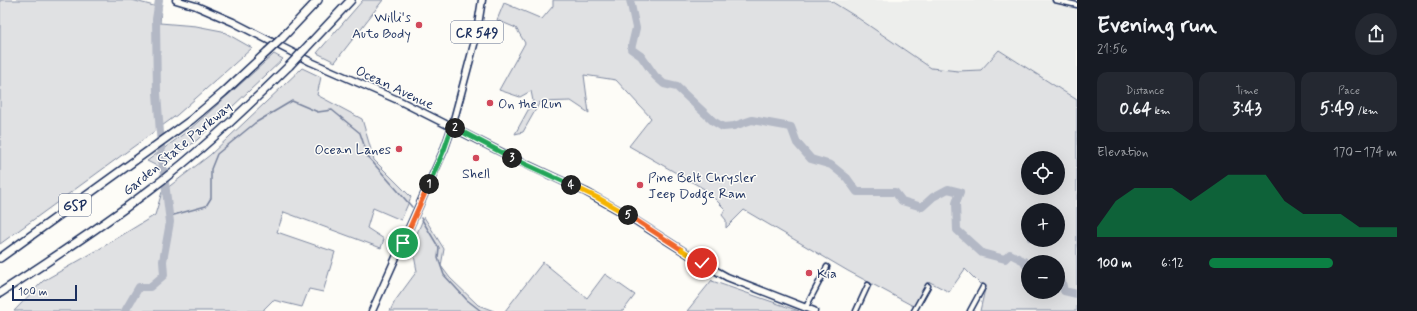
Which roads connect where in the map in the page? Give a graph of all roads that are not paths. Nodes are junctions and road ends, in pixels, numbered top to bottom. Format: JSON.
{"nodes":[{"id":1,"x":176,"y":0,"type":"edge"},
{"id":2,"x":318,"y":0,"type":"edge"},
{"id":3,"x":351,"y":0,"type":"edge"},
{"id":4,"x":482,"y":0,"type":"edge"},
{"id":5,"x":1055,"y":0,"type":"edge"},
{"id":6,"x":1077,"y":5,"type":"edge"},
{"id":7,"x":452,"y":127,"type":"junction"},
{"id":8,"x":0,"y":258,"type":"edge"},
{"id":9,"x":827,"y":267,"type":"dead end"},
{"id":10,"x":868,"y":285,"type":"dead end"},
{"id":11,"x":928,"y":286,"type":"dead end"},
{"id":12,"x":983,"y":286,"type":"dead end"},
{"id":13,"x":0,"y":292,"type":"edge"},
{"id":14,"x":806,"y":307,"type":"junction"},
{"id":15,"x":372,"y":311,"type":"edge"},
{"id":16,"x":814,"y":311,"type":"edge"},
{"id":17,"x":856,"y":311,"type":"edge"},
{"id":18,"x":914,"y":311,"type":"edge"},
{"id":19,"x":970,"y":311,"type":"edge"}],
"edges":[{"from":1,"to":7,"type":"main road","name":"Ocean Avenue"},
{"from":2,"to":8,"type":"highway","name":"Garden State Parkway","number":"GSP","bridge":true},
{"from":3,"to":13,"type":"highway","name":"Garden State Parkway","number":"GSP","bridge":true},
{"from":4,"to":7,"type":"main road","number":"CR 549"},
{"from":5,"to":6,"type":"street"},
{"from":7,"to":14,"type":"main road","name":"Ocean Avenue"},
{"from":7,"to":15,"type":"main road","number":"CR 549"},
{"from":9,"to":14,"type":"street"},
{"from":10,"to":17,"type":"street"},
{"from":11,"to":18,"type":"street"},
{"from":12,"to":19,"type":"street"},
{"from":14,"to":16,"type":"main road","name":"Ocean Avenue"}]}
